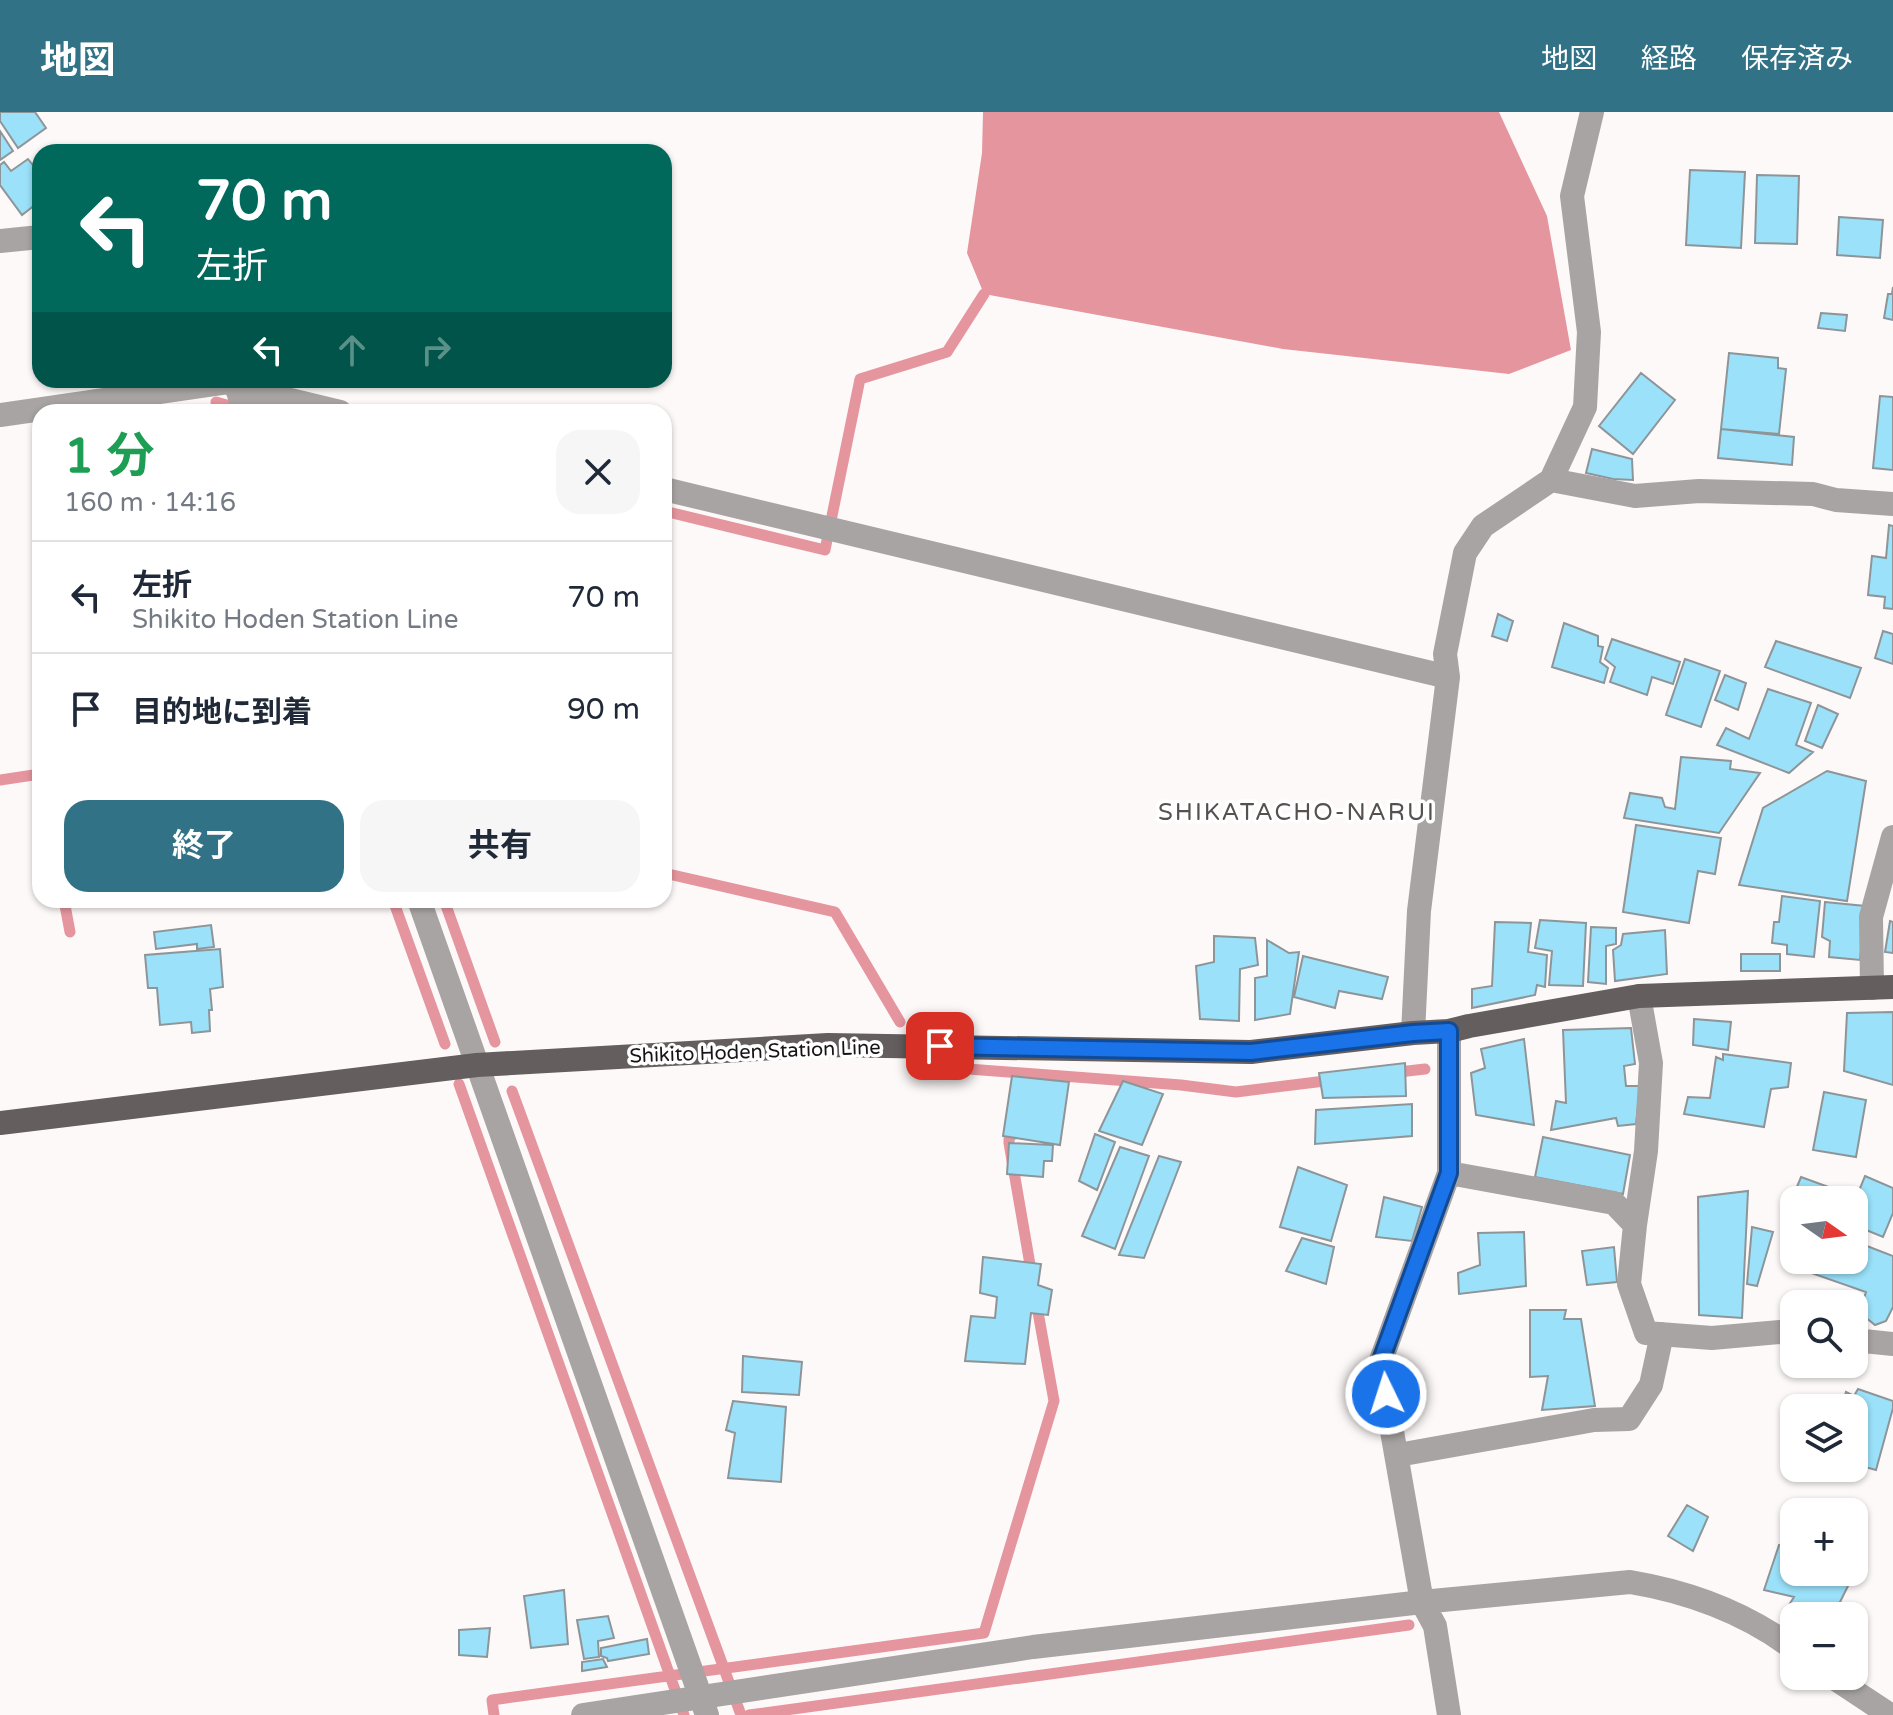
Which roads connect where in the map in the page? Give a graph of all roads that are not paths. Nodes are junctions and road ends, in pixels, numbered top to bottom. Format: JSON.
{"nodes":[{"id":1,"x":1592,"y":112,"type":"edge"},
{"id":2,"x":32,"y":238,"type":"edge"},
{"id":3,"x":0,"y":241,"type":"edge"},
{"id":4,"x":186,"y":388,"type":"edge"},
{"id":5,"x":249,"y":388,"type":"edge"},
{"id":6,"x":76,"y":404,"type":"edge"},
{"id":7,"x":307,"y":404,"type":"edge"},
{"id":8,"x":32,"y":410,"type":"edge"},
{"id":9,"x":0,"y":415,"type":"edge"},
{"id":10,"x":1551,"y":480,"type":"junction"},
{"id":11,"x":672,"y":491,"type":"edge"},
{"id":12,"x":1893,"y":504,"type":"edge"},
{"id":13,"x":1448,"y":677,"type":"junction"},
{"id":14,"x":1893,"y":837,"type":"edge"},
{"id":15,"x":422,"y":908,"type":"edge"},
{"id":16,"x":1882,"y":987,"type":"edge"},
{"id":17,"x":1639,"y":996,"type":"junction"},
{"id":18,"x":1449,"y":1031,"type":"junction"},
{"id":19,"x":1413,"y":1033,"type":"junction"},
{"id":20,"x":477,"y":1065,"type":"junction"},
{"id":21,"x":0,"y":1123,"type":"edge"},
{"id":22,"x":1449,"y":1173,"type":"junction"},
{"id":23,"x":1635,"y":1225,"type":"junction"},
{"id":24,"x":1780,"y":1332,"type":"edge"},
{"id":25,"x":1662,"y":1334,"type":"junction"},
{"id":26,"x":1868,"y":1341,"type":"edge"},
{"id":27,"x":1893,"y":1344,"type":"edge"},
{"id":28,"x":1398,"y":1455,"type":"junction"},
{"id":29,"x":1422,"y":1602,"type":"junction"},
{"id":30,"x":1780,"y":1639,"type":"edge"},
{"id":31,"x":1852,"y":1690,"type":"edge"},
{"id":32,"x":704,"y":1707,"type":"edge"},
{"id":33,"x":583,"y":1715,"type":"edge"},
{"id":34,"x":1449,"y":1715,"type":"edge"},
{"id":35,"x":1890,"y":1715,"type":"edge"}],
"edges":[{"from":1,"to":10,"type":"street"},
{"from":2,"to":3,"type":"street"},
{"from":4,"to":6,"type":"street"},
{"from":5,"to":7,"type":"street"},
{"from":8,"to":9,"type":"street"},
{"from":10,"to":12,"type":"street"},
{"from":10,"to":13,"type":"street"},
{"from":11,"to":13,"type":"street"},
{"from":13,"to":19,"type":"street"},
{"from":14,"to":16,"type":"street"},
{"from":15,"to":20,"type":"street"},
{"from":16,"to":17,"type":"main road","name":"Shikito Hoden Station Line"},
{"from":17,"to":18,"type":"main road","name":"Shikito Hoden Station Line"},
{"from":17,"to":23,"type":"street"},
{"from":18,"to":19,"type":"main road","name":"Shikito Hoden Station Line"},
{"from":18,"to":22,"type":"street"},
{"from":19,"to":20,"type":"main road","name":"Shikito Hoden Station Line"},
{"from":20,"to":21,"type":"main road","name":"Shikito Hoden Station Line"},
{"from":20,"to":32,"type":"street"},
{"from":22,"to":23,"type":"street"},
{"from":22,"to":28,"type":"street"},
{"from":23,"to":25,"type":"street"},
{"from":24,"to":25,"type":"street"},
{"from":25,"to":28,"type":"street"},
{"from":26,"to":27,"type":"street"},
{"from":28,"to":29,"type":"street"},
{"from":29,"to":30,"type":"street"},
{"from":29,"to":32,"type":"street"},
{"from":29,"to":34,"type":"street"},
{"from":31,"to":35,"type":"street"},
{"from":32,"to":33,"type":"street"}]}
